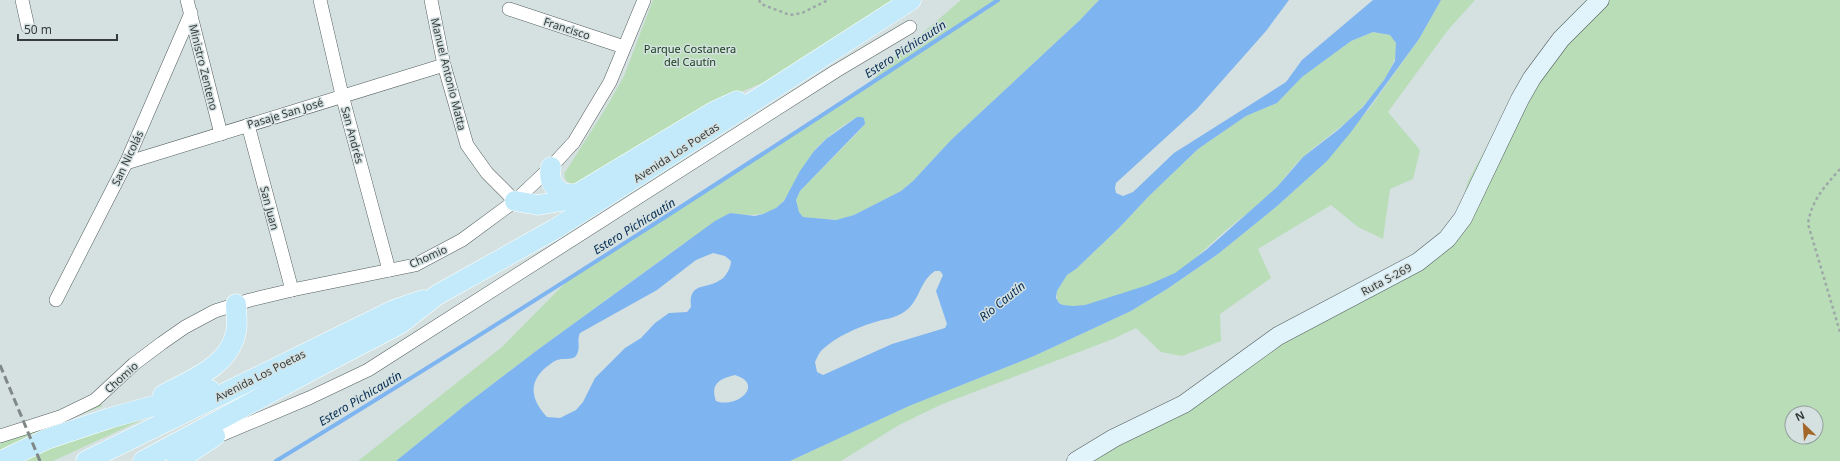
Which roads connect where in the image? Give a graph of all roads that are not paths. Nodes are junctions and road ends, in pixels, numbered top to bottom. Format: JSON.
{"nodes":[{"id":1,"x":22,"y":0,"type":"edge"},
{"id":2,"x":187,"y":0,"type":"edge"},
{"id":3,"x":320,"y":0,"type":"edge"},
{"id":4,"x":431,"y":0,"type":"edge"},
{"id":5,"x":644,"y":0,"type":"edge"},
{"id":6,"x":911,"y":0,"type":"edge"},
{"id":7,"x":1600,"y":0,"type":"edge"},
{"id":8,"x":509,"y":9,"type":"dead end"},
{"id":9,"x":191,"y":13,"type":"junction"},
{"id":10,"x":28,"y":27,"type":"dead end"},
{"id":11,"x":910,"y":27,"type":"dead end"},
{"id":12,"x":624,"y":47,"type":"junction"},
{"id":13,"x":444,"y":65,"type":"junction"},
{"id":14,"x":778,"y":87,"type":"junction"},
{"id":15,"x":342,"y":96,"type":"junction"},
{"id":16,"x":248,"y":125,"type":"junction"},
{"id":17,"x":221,"y":134,"type":"junction"},
{"id":18,"x":126,"y":163,"type":"junction"},
{"id":19,"x":551,"y":167,"type":"junction"},
{"id":20,"x":579,"y":193,"type":"junction"},
{"id":21,"x":515,"y":201,"type":"junction"},
{"id":22,"x":389,"y":270,"type":"junction"},
{"id":23,"x":292,"y":290,"type":"junction"},
{"id":24,"x":436,"y":295,"type":"junction"},
{"id":25,"x":56,"y":300,"type":"dead end"},
{"id":26,"x":236,"y":304,"type":"junction"},
{"id":27,"x":329,"y":361,"type":"junction"},
{"id":28,"x":265,"y":372,"type":"junction"},
{"id":29,"x":110,"y":418,"type":"junction"},
{"id":30,"x":0,"y":436,"type":"edge"},
{"id":31,"x":209,"y":440,"type":"junction"},
{"id":32,"x":1,"y":461,"type":"edge"},
{"id":33,"x":86,"y":461,"type":"edge"},
{"id":34,"x":143,"y":461,"type":"edge"},
{"id":35,"x":177,"y":461,"type":"edge"},
{"id":36,"x":1076,"y":461,"type":"edge"}],
"edges":[{"from":1,"to":10,"type":"street"},
{"from":2,"to":9,"type":"street","name":"Ministro Zenteno"},
{"from":3,"to":15,"type":"street","name":"San Andrés"},
{"from":4,"to":13,"type":"street","name":"Manuel Antonio Matta"},
{"from":5,"to":12,"type":"street","name":"Chomio"},
{"from":6,"to":14,"type":"main road","name":"Avenida Los Poetas"},
{"from":7,"to":36,"type":"main road","name":"Ruta S-269"},
{"from":8,"to":12,"type":"street","name":"Francisco"},
{"from":9,"to":17,"type":"street","name":"Ministro Zenteno"},
{"from":9,"to":18,"type":"street","name":"San Nicolás"},
{"from":11,"to":31,"type":"street"},
{"from":12,"to":19,"type":"street","name":"Chomio"},
{"from":13,"to":15,"type":"street","name":"Pasaje San José"},
{"from":13,"to":21,"type":"street","name":"Manuel Antonio Matta"},
{"from":14,"to":20,"type":"main road"},
{"from":14,"to":24,"type":"main road","name":"Avenida Los Poetas"},
{"from":15,"to":16,"type":"street","name":"Pasaje San José"},
{"from":15,"to":22,"type":"street","name":"San Andrés"},
{"from":16,"to":17,"type":"street","name":"Pasaje San José"},
{"from":16,"to":23,"type":"street","name":"San Juan"},
{"from":17,"to":18,"type":"street","name":"Pasaje San José"},
{"from":18,"to":25,"type":"street","name":"San Nicolás"},
{"from":19,"to":20,"type":"main road"},
{"from":19,"to":21,"type":"street","name":"Chomio"},
{"from":20,"to":21,"type":"main road"},
{"from":21,"to":22,"type":"street","name":"Chomio"},
{"from":22,"to":23,"type":"street","name":"Chomio"},
{"from":23,"to":26,"type":"street","name":"Chomio"},
{"from":24,"to":27,"type":"main road","name":"Avenida Los Poetas"},
{"from":24,"to":28,"type":"main road","name":"Avenida Los Poetas"},
{"from":26,"to":29,"type":"main road"},
{"from":26,"to":30,"type":"street","name":"Chomio"},
{"from":27,"to":31,"type":"main road"},
{"from":27,"to":34,"type":"main road","name":"Avenida Los Poetas"},
{"from":28,"to":29,"type":"main road"},
{"from":28,"to":33,"type":"main road","name":"Avenida Los Poetas"},
{"from":29,"to":32,"type":"main road"},
{"from":31,"to":35,"type":"main road"}]}
